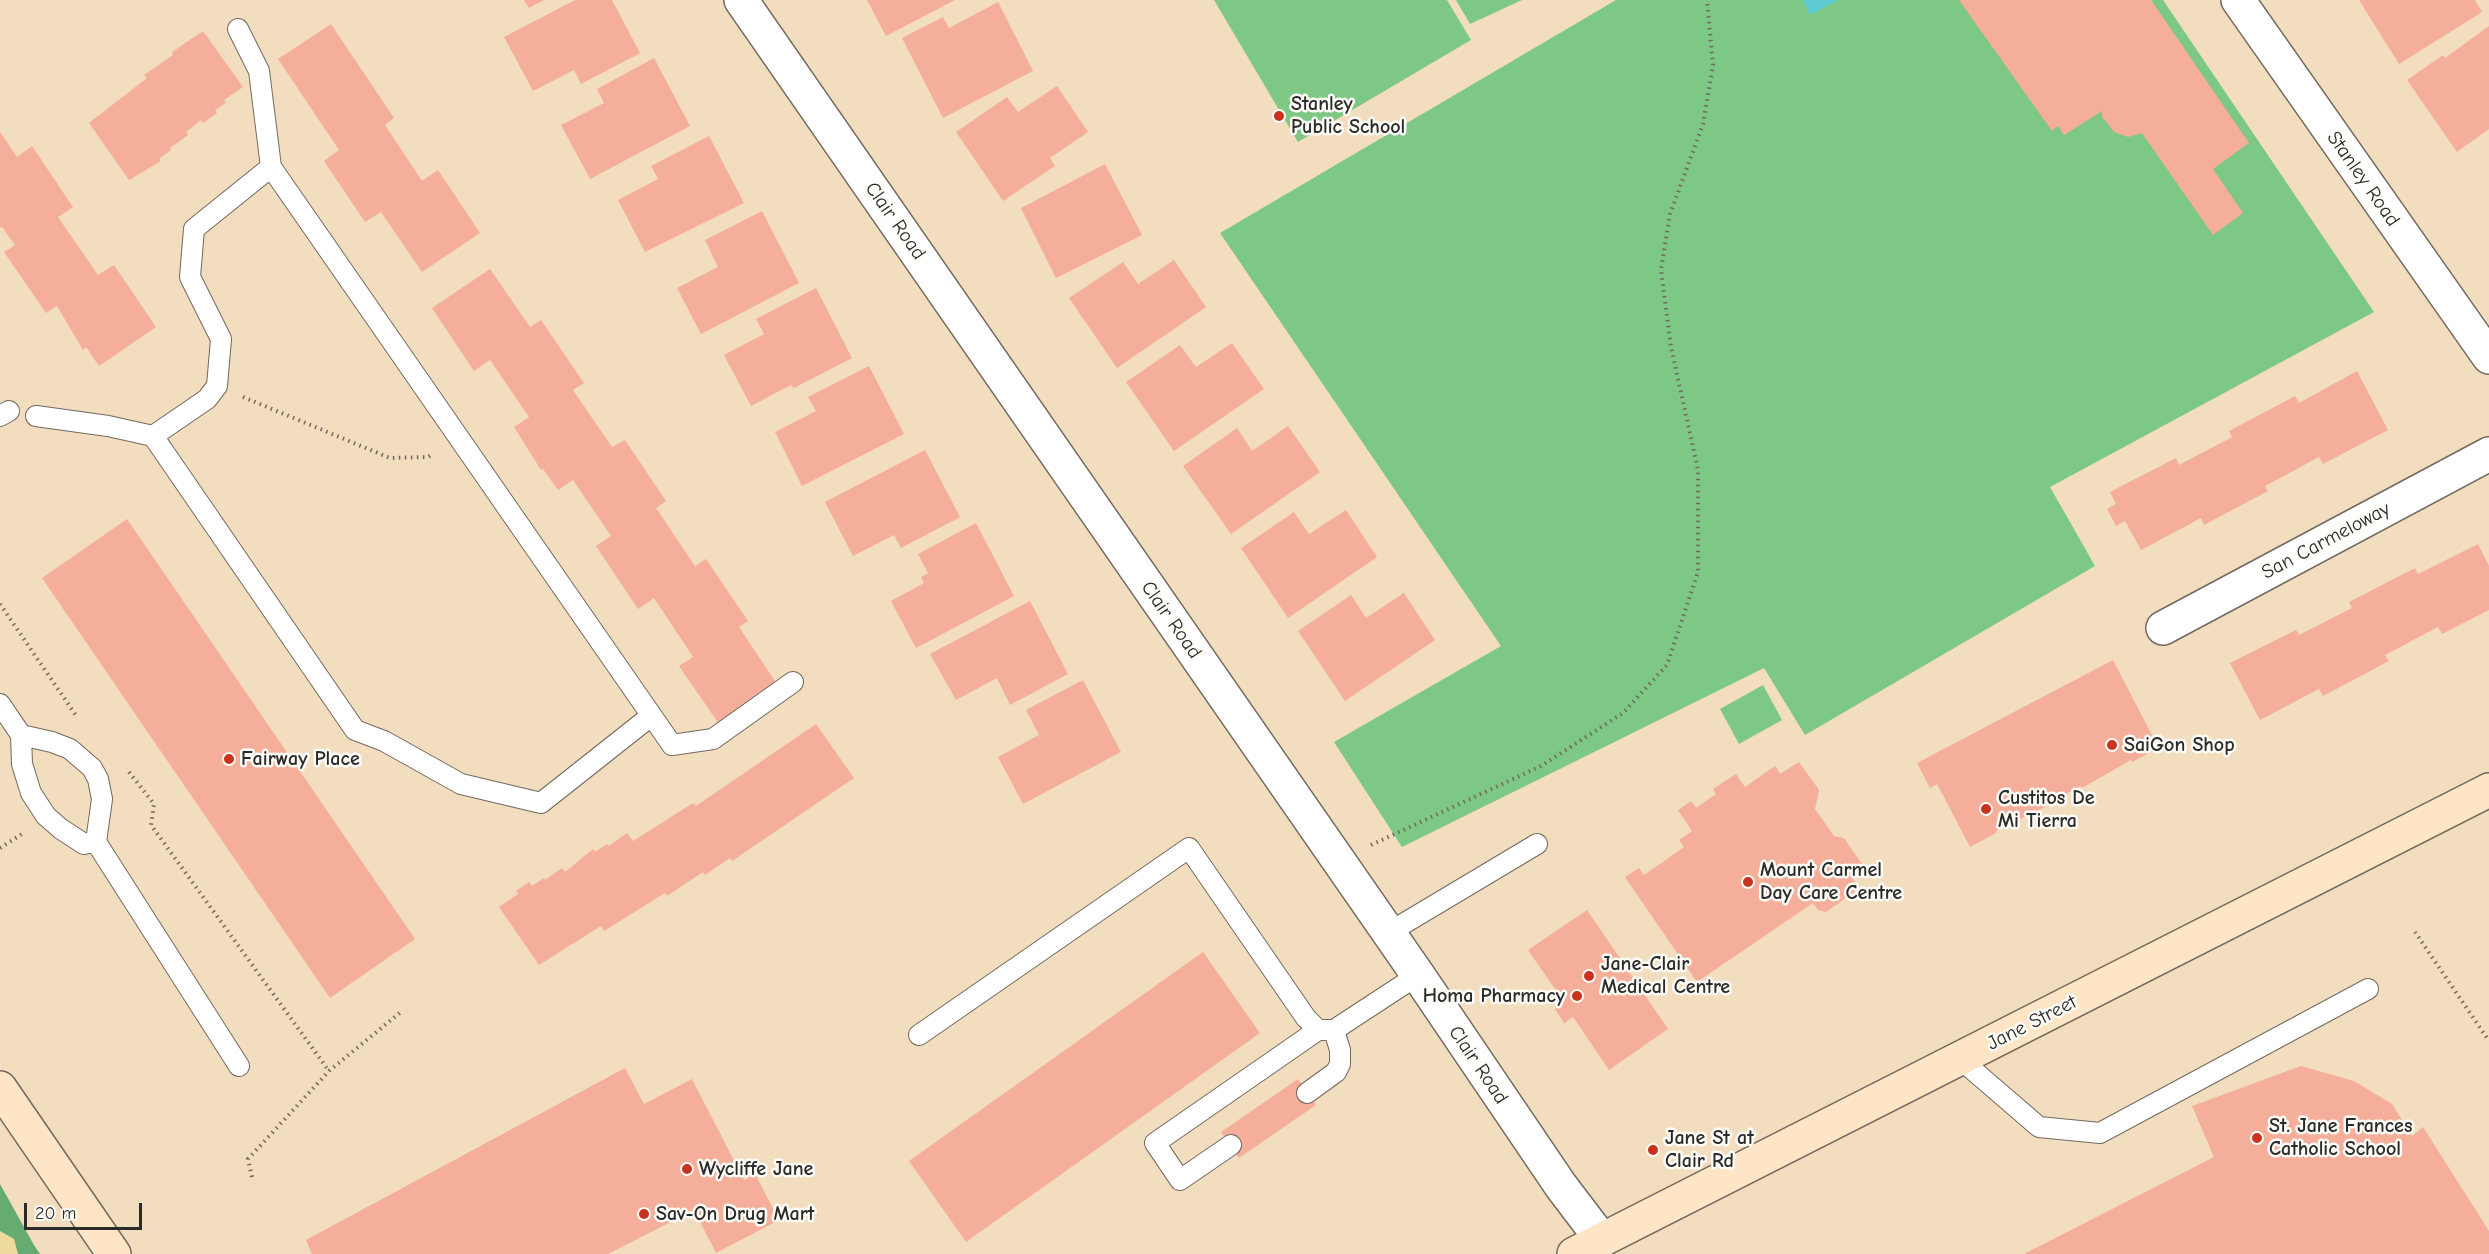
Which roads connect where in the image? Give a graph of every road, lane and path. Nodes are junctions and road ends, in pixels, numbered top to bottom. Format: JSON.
{"nodes":[{"id":1,"x":741,"y":0,"type":"edge"},
{"id":2,"x":1707,"y":0,"type":"edge"},
{"id":3,"x":2238,"y":0,"type":"edge"},
{"id":4,"x":238,"y":29,"type":"dead end"},
{"id":5,"x":271,"y":167,"type":"junction"},
{"id":6,"x":2489,"y":357,"type":"edge"},
{"id":7,"x":217,"y":386,"type":"junction"},
{"id":8,"x":36,"y":416,"type":"dead end"},
{"id":9,"x":153,"y":436,"type":"junction"},
{"id":10,"x":458,"y":436,"type":"junction"},
{"id":11,"x":2489,"y":454,"type":"edge"},
{"id":12,"x":0,"y":604,"type":"edge"},
{"id":13,"x":2163,"y":628,"type":"dead end"},
{"id":14,"x":793,"y":682,"type":"dead end"},
{"id":15,"x":0,"y":704,"type":"edge"},
{"id":16,"x":651,"y":716,"type":"junction"},
{"id":17,"x":78,"y":718,"type":"dead end"},
{"id":18,"x":21,"y":735,"type":"junction"},
{"id":19,"x":126,"y":769,"type":"dead end"},
{"id":20,"x":2489,"y":790,"type":"edge"},
{"id":21,"x":96,"y":842,"type":"junction"},
{"id":22,"x":1537,"y":844,"type":"dead end"},
{"id":23,"x":1338,"y":861,"type":"junction"},
{"id":24,"x":2415,"y":932,"type":"dead end"},
{"id":25,"x":1388,"y":933,"type":"junction"},
{"id":26,"x":1418,"y":975,"type":"junction"},
{"id":27,"x":2368,"y":989,"type":"dead end"},
{"id":28,"x":402,"y":1011,"type":"dead end"},
{"id":29,"x":1326,"y":1030,"type":"junction"},
{"id":30,"x":919,"y":1035,"type":"dead end"},
{"id":31,"x":2489,"y":1041,"type":"edge"},
{"id":32,"x":1960,"y":1059,"type":"junction"},
{"id":33,"x":239,"y":1066,"type":"dead end"},
{"id":34,"x":328,"y":1071,"type":"junction"},
{"id":35,"x":0,"y":1088,"type":"edge"},
{"id":36,"x":1307,"y":1093,"type":"dead end"},
{"id":37,"x":1231,"y":1145,"type":"dead end"},
{"id":38,"x":252,"y":1177,"type":"dead end"},
{"id":39,"x":1596,"y":1249,"type":"edge"},
{"id":40,"x":114,"y":1254,"type":"edge"}],
"edges":[{"from":1,"to":23,"type":"street","name":"Clair Road"},
{"from":2,"to":23,"type":"path"},
{"from":3,"to":6,"type":"street","name":"Stanley Road"},
{"from":4,"to":5,"type":"lane"},
{"from":5,"to":7,"type":"lane"},
{"from":5,"to":10,"type":"lane"},
{"from":7,"to":9,"type":"lane"},
{"from":7,"to":10,"type":"path"},
{"from":8,"to":9,"type":"lane"},
{"from":9,"to":16,"type":"lane"},
{"from":10,"to":16,"type":"lane"},
{"from":11,"to":13,"type":"street","name":"San Carmeloway"},
{"from":12,"to":17,"type":"path"},
{"from":14,"to":16,"type":"lane"},
{"from":15,"to":18,"type":"lane"},
{"from":18,"to":21,"type":"lane"},
{"from":18,"to":21,"type":"lane"},
{"from":19,"to":34,"type":"path"},
{"from":20,"to":32,"type":"main road","name":"Jane Street"},
{"from":21,"to":33,"type":"lane"},
{"from":22,"to":25,"type":"lane"},
{"from":23,"to":25,"type":"street","name":"Clair Road"},
{"from":24,"to":31,"type":"path"},
{"from":25,"to":26,"type":"street","name":"Clair Road"},
{"from":26,"to":29,"type":"lane"},
{"from":26,"to":39,"type":"street","name":"Clair Road"},
{"from":27,"to":32,"type":"lane"},
{"from":28,"to":34,"type":"path"},
{"from":29,"to":30,"type":"lane"},
{"from":29,"to":36,"type":"lane"},
{"from":29,"to":37,"type":"lane"},
{"from":32,"to":39,"type":"main road","name":"Jane Street"},
{"from":34,"to":38,"type":"path"},
{"from":35,"to":40,"type":"main road"}]}
